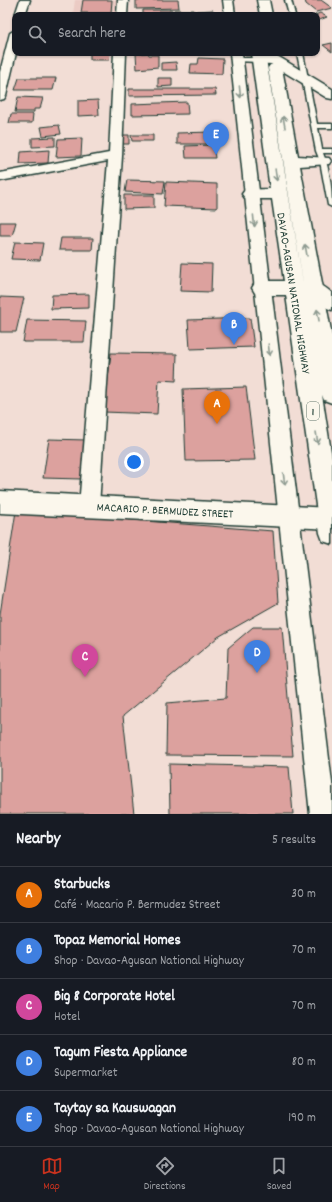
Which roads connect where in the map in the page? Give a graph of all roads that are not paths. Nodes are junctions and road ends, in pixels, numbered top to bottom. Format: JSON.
{"nodes":[{"id":1,"x":25,"y":0,"type":"edge"},
{"id":2,"x":124,"y":0,"type":"edge"},
{"id":3,"x":228,"y":0,"type":"edge"},
{"id":4,"x":263,"y":0,"type":"edge"},
{"id":5,"x":288,"y":0,"type":"edge"},
{"id":6,"x":21,"y":12,"type":"edge"},
{"id":7,"x":122,"y":12,"type":"edge"},
{"id":8,"x":230,"y":12,"type":"edge"},
{"id":9,"x":265,"y":12,"type":"edge"},
{"id":10,"x":291,"y":12,"type":"edge"},
{"id":11,"x":9,"y":47,"type":"edge"},
{"id":12,"x":120,"y":56,"type":"edge"},
{"id":13,"x":301,"y":56,"type":"edge"},
{"id":14,"x":236,"y":57,"type":"edge"},
{"id":15,"x":266,"y":57,"type":"edge"},
{"id":16,"x":306,"y":79,"type":"junction"},
{"id":17,"x":332,"y":95,"type":"edge"},
{"id":18,"x":0,"y":96,"type":"edge"},
{"id":19,"x":315,"y":126,"type":"junction"},
{"id":20,"x":332,"y":126,"type":"edge"},
{"id":21,"x":325,"y":154,"type":"edge"},
{"id":22,"x":115,"y":156,"type":"junction"},
{"id":23,"x":291,"y":161,"type":"junction"},
{"id":24,"x":0,"y":177,"type":"edge"},
{"id":25,"x":251,"y":194,"type":"junction"},
{"id":26,"x":279,"y":194,"type":"junction"},
{"id":27,"x":332,"y":205,"type":"edge"},
{"id":28,"x":262,"y":288,"type":"junction"},
{"id":29,"x":303,"y":288,"type":"junction"},
{"id":30,"x":332,"y":303,"type":"edge"},
{"id":31,"x":332,"y":394,"type":"edge"},
{"id":32,"x":0,"y":502,"type":"edge"},
{"id":33,"x":88,"y":506,"type":"junction"},
{"id":34,"x":288,"y":516,"type":"junction"},
{"id":35,"x":331,"y":526,"type":"edge"},
{"id":36,"x":323,"y":814,"type":"edge"}],
"edges":[{"from":1,"to":6,"type":"street"},
{"from":2,"to":7,"type":"street"},
{"from":3,"to":8,"type":"street"},
{"from":4,"to":9,"type":"main road"},
{"from":5,"to":10,"type":"lane"},
{"from":11,"to":18,"type":"street"},
{"from":12,"to":22,"type":"street"},
{"from":13,"to":16,"type":"lane"},
{"from":14,"to":15,"type":"lane"},
{"from":14,"to":25,"type":"street","one_way":true},
{"from":15,"to":16,"type":"main road"},
{"from":23,"to":15,"type":"main road","name":"DAVAO-AGUSAN NATIONAL HIGHWAY","number":"1","one_way":true},
{"from":15,"to":26,"type":"main road","name":"DAVAO-AGUSAN NATIONAL HIGHWAY","number":"1","one_way":true},
{"from":16,"to":17,"type":"main road"},
{"from":16,"to":19,"type":"lane"},
{"from":19,"to":20,"type":"lane"},
{"from":19,"to":21,"type":"lane"},
{"from":21,"to":23,"type":"main road"},
{"from":21,"to":27,"type":"lane"},
{"from":22,"to":24,"type":"street"},
{"from":22,"to":33,"type":"street"},
{"from":29,"to":23,"type":"main road","name":"DAVAO-AGUSAN NATIONAL HIGHWAY","number":"1","one_way":true},
{"from":25,"to":26,"type":"main road"},
{"from":25,"to":28,"type":"street","one_way":true},
{"from":26,"to":29,"type":"main road","name":"DAVAO-AGUSAN NATIONAL HIGHWAY","number":"1"},
{"from":28,"to":29,"type":"main road"},
{"from":28,"to":34,"type":"street","one_way":true},
{"from":29,"to":30,"type":"main road"},
{"from":31,"to":29,"type":"main road","name":"DAVAO-AGUSAN NATIONAL HIGHWAY","number":"1","one_way":true},
{"from":29,"to":35,"type":"main road","name":"DAVAO-AGUSAN NATIONAL HIGHWAY","number":"1","one_way":true},
{"from":32,"to":33,"type":"main road","name":"MACARIO P. BERMUDEZ STREET"},
{"from":33,"to":34,"type":"main road","name":"MACARIO P. BERMUDEZ STREET"},
{"from":34,"to":35,"type":"main road","name":"MACARIO P. BERMUDEZ STREET"},
{"from":34,"to":36,"type":"street"}]}
